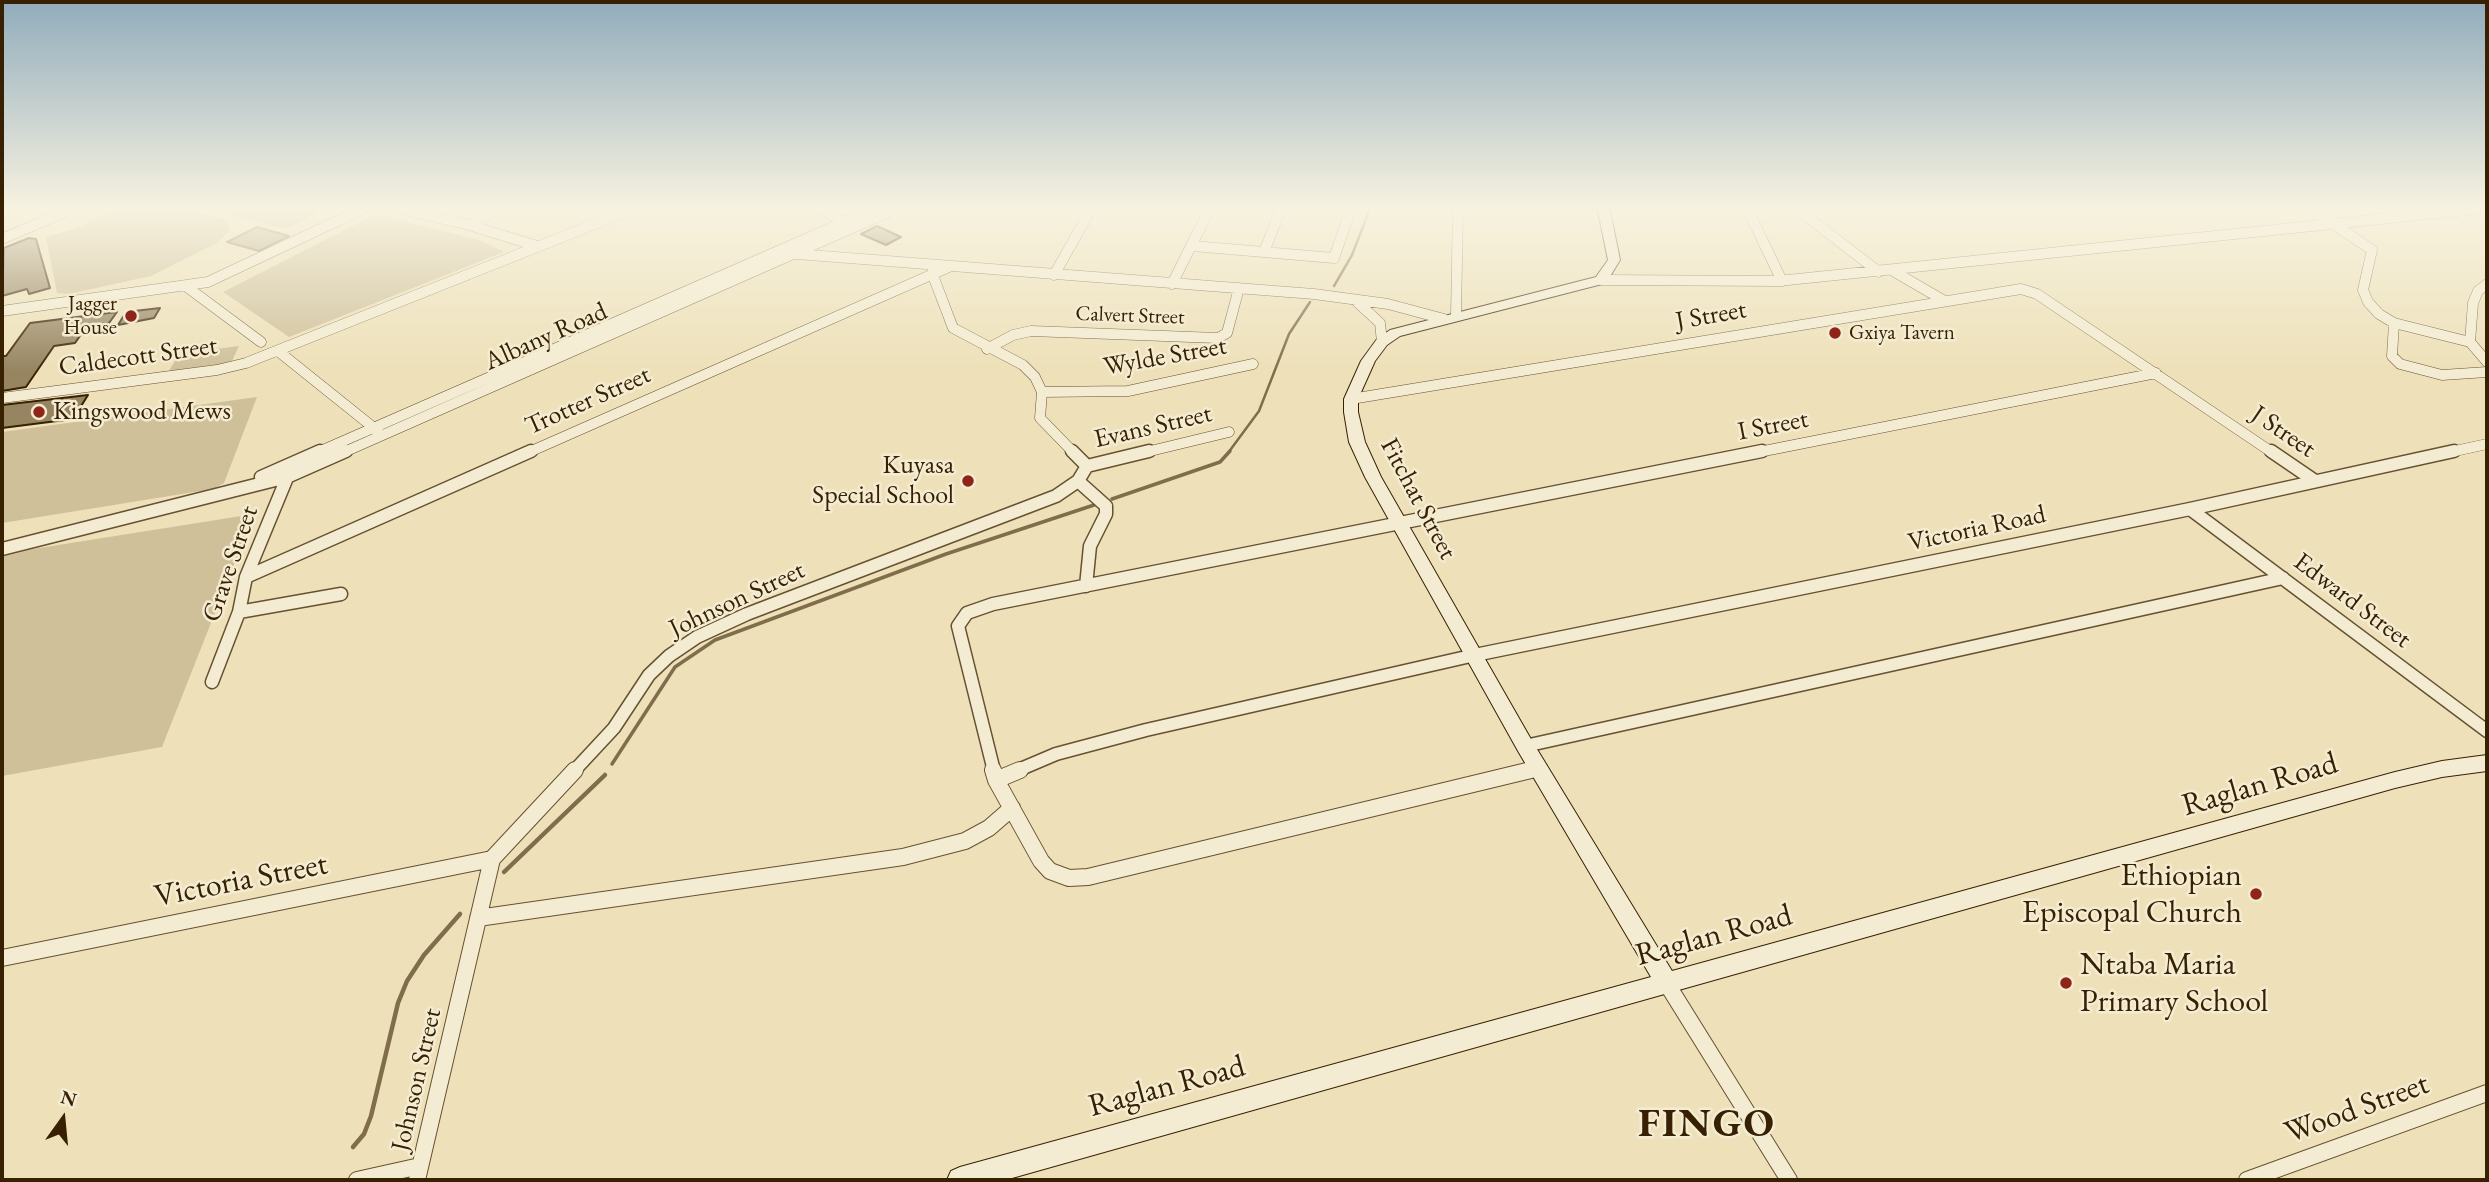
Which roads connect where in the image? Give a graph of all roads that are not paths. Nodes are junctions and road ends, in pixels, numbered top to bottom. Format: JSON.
{"nodes":[{"id":1,"x":254,"y":261,"type":"edge"},
{"id":2,"x":500,"y":261,"type":"edge"},
{"id":3,"x":752,"y":261,"type":"edge"},
{"id":4,"x":776,"y":261,"type":"edge"},
{"id":5,"x":879,"y":261,"type":"edge"},
{"id":6,"x":1062,"y":261,"type":"edge"},
{"id":7,"x":1185,"y":261,"type":"edge"},
{"id":8,"x":1454,"y":261,"type":"edge"},
{"id":9,"x":1613,"y":261,"type":"edge"},
{"id":10,"x":1772,"y":261,"type":"edge"},
{"id":11,"x":1865,"y":261,"type":"edge"},
{"id":12,"x":1989,"y":261,"type":"edge"},
{"id":13,"x":2372,"y":261,"type":"edge"},
{"id":14,"x":949,"y":268,"type":"junction"},
{"id":15,"x":1894,"y":271,"type":"junction"},
{"id":16,"x":1879,"y":272,"type":"junction"},
{"id":17,"x":932,"y":273,"type":"junction"},
{"id":18,"x":1054,"y":275,"type":"junction"},
{"id":19,"x":1601,"y":280,"type":"junction"},
{"id":20,"x":1782,"y":281,"type":"junction"},
{"id":21,"x":1172,"y":284,"type":"junction"},
{"id":22,"x":2487,"y":284,"type":"edge"},
{"id":23,"x":187,"y":287,"type":"junction"},
{"id":24,"x":1239,"y":288,"type":"junction"},
{"id":25,"x":687,"y":290,"type":"junction"},
{"id":26,"x":699,"y":295,"type":"junction"},
{"id":27,"x":1351,"y":298,"type":"junction"},
{"id":28,"x":1943,"y":300,"type":"junction"},
{"id":29,"x":2,"y":311,"type":"edge"},
{"id":30,"x":1450,"y":317,"type":"junction"},
{"id":31,"x":2394,"y":323,"type":"junction"},
{"id":32,"x":589,"y":333,"type":"junction"},
{"id":33,"x":600,"y":338,"type":"junction"},
{"id":34,"x":261,"y":342,"type":"dead end"},
{"id":35,"x":1382,"y":342,"type":"junction"},
{"id":36,"x":2469,"y":342,"type":"junction"},
{"id":37,"x":987,"y":349,"type":"junction"},
{"id":38,"x":278,"y":351,"type":"junction"},
{"id":39,"x":2487,"y":362,"type":"edge"},
{"id":40,"x":1254,"y":364,"type":"dead end"},
{"id":41,"x":2487,"y":372,"type":"edge"},
{"id":42,"x":2156,"y":373,"type":"junction"},
{"id":43,"x":1042,"y":392,"type":"junction"},
{"id":44,"x":2,"y":398,"type":"edge"},
{"id":45,"x":1351,"y":400,"type":"junction"},
{"id":46,"x":378,"y":431,"type":"junction"},
{"id":47,"x":1229,"y":432,"type":"dead end"},
{"id":48,"x":2487,"y":444,"type":"edge"},
{"id":49,"x":295,"y":463,"type":"junction"},
{"id":50,"x":1087,"y":466,"type":"junction"},
{"id":51,"x":287,"y":477,"type":"junction"},
{"id":52,"x":1078,"y":481,"type":"junction"},
{"id":53,"x":2315,"y":481,"type":"junction"},
{"id":54,"x":245,"y":486,"type":"junction"},
{"id":55,"x":2190,"y":509,"type":"junction"},
{"id":56,"x":1399,"y":524,"type":"junction"},
{"id":57,"x":2,"y":549,"type":"edge"},
{"id":58,"x":246,"y":577,"type":"junction"},
{"id":59,"x":2283,"y":578,"type":"junction"},
{"id":60,"x":1086,"y":586,"type":"junction"},
{"id":61,"x":341,"y":594,"type":"dead end"},
{"id":62,"x":239,"y":612,"type":"junction"},
{"id":63,"x":1475,"y":654,"type":"junction"},
{"id":64,"x":212,"y":682,"type":"dead end"},
{"id":65,"x":2487,"y":731,"type":"edge"},
{"id":66,"x":1525,"y":746,"type":"junction"},
{"id":67,"x":2487,"y":763,"type":"edge"},
{"id":68,"x":1538,"y":768,"type":"junction"},
{"id":69,"x":996,"y":780,"type":"junction"},
{"id":70,"x":1012,"y":808,"type":"junction"},
{"id":71,"x":492,"y":859,"type":"junction"},
{"id":72,"x":478,"y":918,"type":"junction"},
{"id":73,"x":2,"y":958,"type":"edge"},
{"id":74,"x":1667,"y":984,"type":"junction"},
{"id":75,"x":2487,"y":1093,"type":"edge"},
{"id":76,"x":418,"y":1173,"type":"edge"},
{"id":77,"x":1000,"y":1175,"type":"edge"},
{"id":78,"x":357,"y":1180,"type":"edge"},
{"id":79,"x":960,"y":1180,"type":"edge"},
{"id":80,"x":1789,"y":1180,"type":"edge"},
{"id":81,"x":2247,"y":1180,"type":"edge"}],
"edges":[{"from":1,"to":23,"type":"street"},
{"from":2,"to":38,"type":"street","name":"Caldecott Street"},
{"from":3,"to":25,"type":"street","name":"Albany Road"},
{"from":4,"to":26,"type":"street","name":"Albany Road"},
{"from":5,"to":14,"type":"street"},
{"from":6,"to":18,"type":"street"},
{"from":7,"to":21,"type":"street"},
{"from":8,"to":30,"type":"street"},
{"from":9,"to":19,"type":"street"},
{"from":10,"to":20,"type":"street"},
{"from":11,"to":16,"type":"street"},
{"from":12,"to":15,"type":"street"},
{"from":13,"to":31,"type":"street"},
{"from":14,"to":17,"type":"street","name":"Trotter Street"},
{"from":14,"to":18,"type":"street"},
{"from":15,"to":16,"type":"street"},
{"from":15,"to":28,"type":"street"},
{"from":16,"to":20,"type":"street"},
{"from":17,"to":37,"type":"street"},
{"from":17,"to":58,"type":"street","name":"Trotter Street"},
{"from":18,"to":21,"type":"street"},
{"from":19,"to":20,"type":"street"},
{"from":19,"to":30,"type":"street"},
{"from":21,"to":24,"type":"street"},
{"from":22,"to":36,"type":"street"},
{"from":23,"to":29,"type":"street"},
{"from":23,"to":34,"type":"street"},
{"from":24,"to":27,"type":"street"},
{"from":24,"to":37,"type":"street","name":"Calvert Street"},
{"from":25,"to":26,"type":"street"},
{"from":25,"to":32,"type":"street","name":"Albany Road"},
{"from":26,"to":33,"type":"street","name":"Albany Road"},
{"from":27,"to":30,"type":"street"},
{"from":27,"to":35,"type":"street"},
{"from":28,"to":42,"type":"street","name":"J Street"},
{"from":28,"to":45,"type":"street","name":"J Street"},
{"from":30,"to":35,"type":"street"},
{"from":31,"to":36,"type":"street"},
{"from":31,"to":41,"type":"street"},
{"from":32,"to":33,"type":"street"},
{"from":32,"to":46,"type":"street","name":"Albany Road"},
{"from":33,"to":46,"type":"street","name":"Albany Road"},
{"from":35,"to":45,"type":"street"},
{"from":36,"to":39,"type":"street"},
{"from":37,"to":43,"type":"street"},
{"from":38,"to":44,"type":"street","name":"Caldecott Street"},
{"from":38,"to":46,"type":"street"},
{"from":40,"to":43,"type":"street","name":"Wylde Street"},
{"from":42,"to":53,"type":"street","name":"J Street"},
{"from":42,"to":56,"type":"street","name":"I Street"},
{"from":43,"to":50,"type":"street"},
{"from":45,"to":56,"type":"street","name":"Fitchat Street"},
{"from":46,"to":49,"type":"street","name":"Albany Road"},
{"from":46,"to":51,"type":"street","name":"Albany Road"},
{"from":47,"to":50,"type":"street","name":"Evans Street"},
{"from":48,"to":53,"type":"street","name":"Victoria Road"},
{"from":49,"to":51,"type":"street","name":"Grave Street"},
{"from":49,"to":54,"type":"street","name":"Albany Road"},
{"from":50,"to":52,"type":"street","name":"Johnson Street"},
{"from":51,"to":54,"type":"street","name":"Albany Road"},
{"from":51,"to":58,"type":"street","name":"Grave Street"},
{"from":52,"to":60,"type":"street"},
{"from":52,"to":71,"type":"street","name":"Johnson Street"},
{"from":53,"to":55,"type":"street","name":"Victoria Road"},
{"from":54,"to":57,"type":"street","name":"Albany Road"},
{"from":55,"to":59,"type":"street","name":"Edward Street"},
{"from":55,"to":63,"type":"street","name":"Victoria Road"},
{"from":56,"to":60,"type":"street","name":"I Street"},
{"from":56,"to":63,"type":"street","name":"Fitchat Street"},
{"from":58,"to":62,"type":"street","name":"Grave Street"},
{"from":59,"to":65,"type":"street","name":"Edward Street"},
{"from":59,"to":66,"type":"street"},
{"from":60,"to":69,"type":"street","name":"I Street"},
{"from":61,"to":62,"type":"street"},
{"from":62,"to":64,"type":"street","name":"Grave Street"},
{"from":63,"to":66,"type":"street","name":"Fitchat Street"},
{"from":63,"to":69,"type":"street","name":"Victoria Road"},
{"from":66,"to":68,"type":"street","name":"Fitchat Street"},
{"from":67,"to":74,"type":"street","name":"Raglan Road"},
{"from":68,"to":70,"type":"street"},
{"from":68,"to":74,"type":"street","name":"Fitchat Street"},
{"from":69,"to":70,"type":"street"},
{"from":70,"to":72,"type":"street"},
{"from":71,"to":72,"type":"street","name":"Johnson Street"},
{"from":71,"to":73,"type":"street","name":"Victoria Street"},
{"from":72,"to":76,"type":"street","name":"Johnson Street"},
{"from":74,"to":77,"type":"street","name":"Raglan Road"},
{"from":74,"to":80,"type":"street"},
{"from":75,"to":81,"type":"street","name":"Wood Street"},
{"from":76,"to":78,"type":"street"},
{"from":77,"to":79,"type":"street","name":"Raglan Road"}]}
